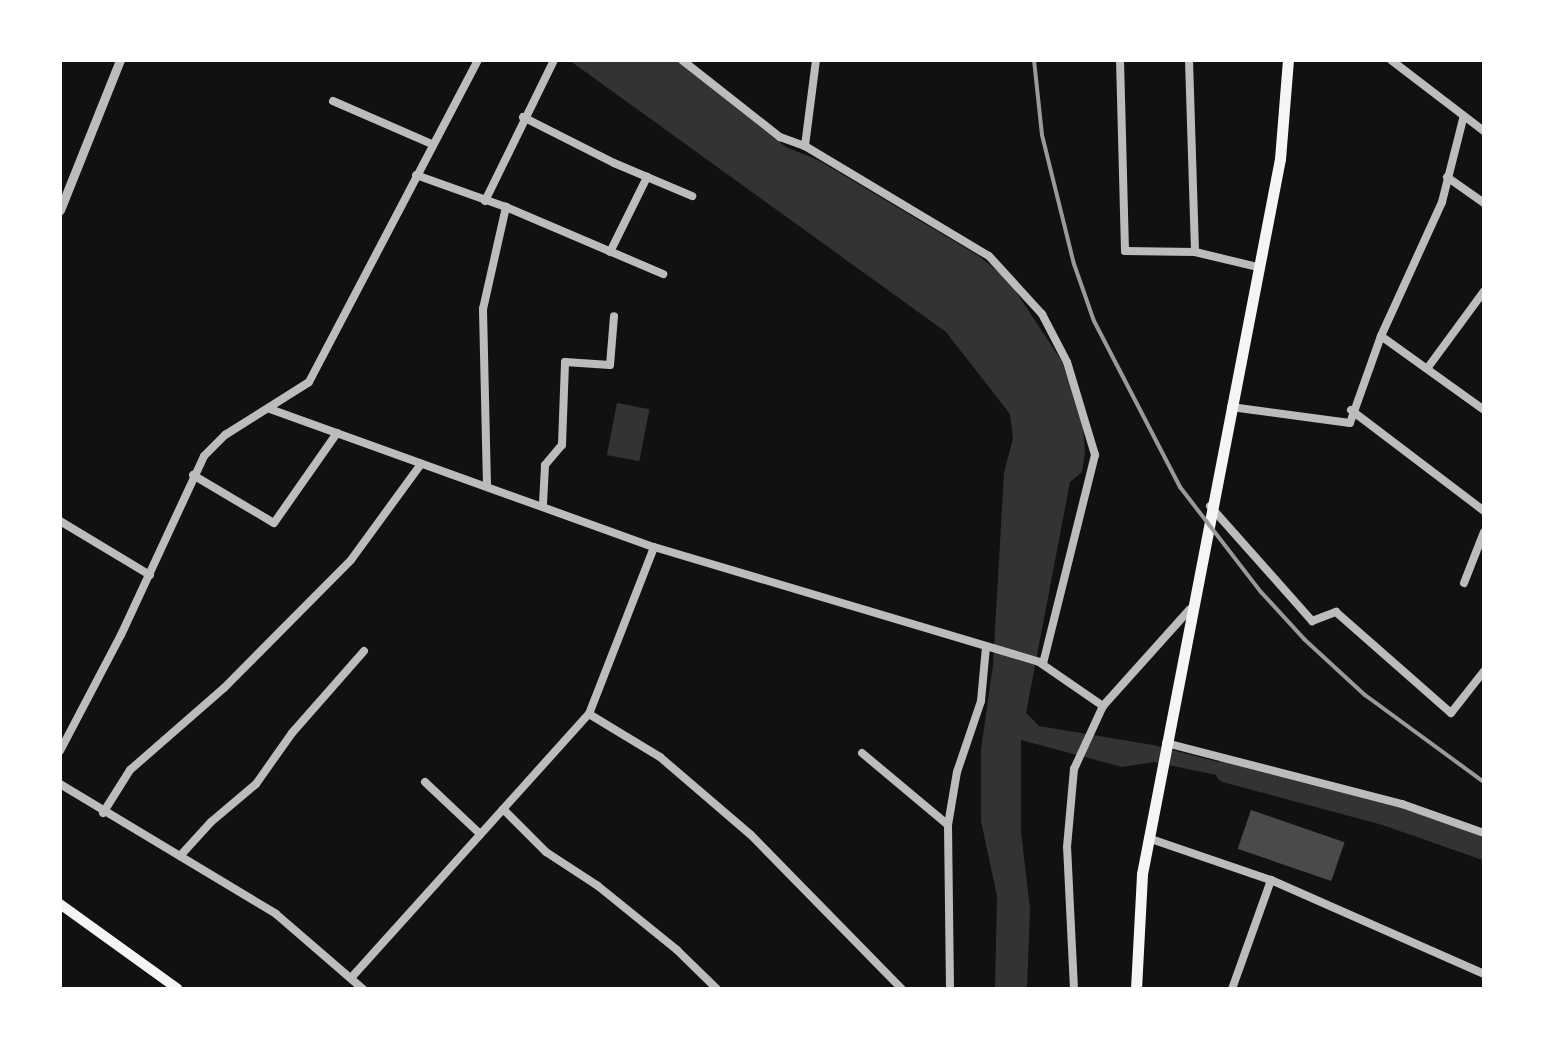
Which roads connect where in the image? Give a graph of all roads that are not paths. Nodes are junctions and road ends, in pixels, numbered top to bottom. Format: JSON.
{"nodes":[{"id":1,"x":120,"y":60,"type":"edge"},
{"id":2,"x":478,"y":60,"type":"edge"},
{"id":3,"x":554,"y":60,"type":"edge"},
{"id":4,"x":682,"y":60,"type":"edge"},
{"id":5,"x":816,"y":60,"type":"edge"},
{"id":6,"x":1120,"y":60,"type":"edge"},
{"id":7,"x":1190,"y":60,"type":"edge"},
{"id":8,"x":1288,"y":60,"type":"edge"},
{"id":9,"x":1390,"y":60,"type":"edge"},
{"id":10,"x":333,"y":101,"type":"dead end"},
{"id":11,"x":524,"y":117,"type":"junction"},
{"id":12,"x":1462,"y":119,"type":"junction"},
{"id":13,"x":1484,"y":131,"type":"edge"},
{"id":14,"x":432,"y":144,"type":"junction"},
{"id":15,"x":805,"y":146,"type":"junction"},
{"id":16,"x":416,"y":175,"type":"junction"},
{"id":17,"x":1447,"y":176,"type":"junction"},
{"id":18,"x":647,"y":178,"type":"junction"},
{"id":19,"x":692,"y":196,"type":"dead end"},
{"id":20,"x":485,"y":200,"type":"junction"},
{"id":21,"x":1484,"y":204,"type":"edge"},
{"id":22,"x":506,"y":208,"type":"junction"},
{"id":23,"x":60,"y":210,"type":"edge"},
{"id":24,"x":610,"y":252,"type":"junction"},
{"id":25,"x":1195,"y":252,"type":"junction"},
{"id":26,"x":1258,"y":267,"type":"junction"},
{"id":27,"x":663,"y":274,"type":"dead end"},
{"id":28,"x":1484,"y":291,"type":"edge"},
{"id":29,"x":614,"y":316,"type":"dead end"},
{"id":30,"x":1381,"y":336,"type":"junction"},
{"id":31,"x":1429,"y":366,"type":"junction"},
{"id":32,"x":1230,"y":407,"type":"junction"},
{"id":33,"x":270,"y":408,"type":"junction"},
{"id":34,"x":1351,"y":410,"type":"junction"},
{"id":35,"x":1484,"y":410,"type":"edge"},
{"id":36,"x":337,"y":434,"type":"junction"},
{"id":37,"x":421,"y":464,"type":"junction"},
{"id":38,"x":192,"y":475,"type":"junction"},
{"id":39,"x":487,"y":486,"type":"junction"},
{"id":40,"x":543,"y":504,"type":"junction"},
{"id":41,"x":1210,"y":506,"type":"junction"},
{"id":42,"x":1484,"y":511,"type":"edge"},
{"id":43,"x":60,"y":521,"type":"edge"},
{"id":44,"x":1484,"y":532,"type":"edge"},
{"id":45,"x":654,"y":546,"type":"junction"},
{"id":46,"x":150,"y":575,"type":"junction"},
{"id":47,"x":1464,"y":584,"type":"dead end"},
{"id":48,"x":1193,"y":606,"type":"junction"},
{"id":49,"x":989,"y":648,"type":"junction"},
{"id":50,"x":364,"y":652,"type":"dead end"},
{"id":51,"x":1041,"y":663,"type":"junction"},
{"id":52,"x":1484,"y":672,"type":"edge"},
{"id":53,"x":1103,"y":706,"type":"junction"},
{"id":54,"x":590,"y":714,"type":"junction"},
{"id":55,"x":1166,"y":744,"type":"junction"},
{"id":56,"x":60,"y":751,"type":"edge"},
{"id":57,"x":862,"y":753,"type":"dead end"},
{"id":58,"x":425,"y":782,"type":"dead end"},
{"id":59,"x":60,"y":784,"type":"edge"},
{"id":60,"x":502,"y":809,"type":"junction"},
{"id":61,"x":102,"y":813,"type":"junction"},
{"id":62,"x":948,"y":825,"type":"junction"},
{"id":63,"x":1484,"y":833,"type":"edge"},
{"id":64,"x":480,"y":834,"type":"junction"},
{"id":65,"x":1148,"y":838,"type":"junction"},
{"id":66,"x":180,"y":856,"type":"junction"},
{"id":67,"x":1271,"y":880,"type":"junction"},
{"id":68,"x":60,"y":904,"type":"edge"},
{"id":69,"x":1484,"y":974,"type":"edge"},
{"id":70,"x":351,"y":978,"type":"junction"},
{"id":71,"x":178,"y":989,"type":"edge"},
{"id":72,"x":363,"y":989,"type":"edge"},
{"id":73,"x":717,"y":989,"type":"edge"},
{"id":74,"x":902,"y":989,"type":"edge"},
{"id":75,"x":950,"y":989,"type":"edge"},
{"id":76,"x":1074,"y":989,"type":"edge"},
{"id":77,"x":1136,"y":989,"type":"edge"},
{"id":78,"x":1232,"y":989,"type":"edge"}],
"edges":[{"from":1,"to":23,"type":"street"},
{"from":2,"to":14,"type":"street"},
{"from":3,"to":11,"type":"street"},
{"from":4,"to":15,"type":"street"},
{"from":5,"to":15,"type":"street"},
{"from":6,"to":25,"type":"street"},
{"from":7,"to":25,"type":"street"},
{"from":8,"to":26,"type":"highway"},
{"from":9,"to":12,"type":"street"},
{"from":10,"to":14,"type":"street"},
{"from":11,"to":18,"type":"street"},
{"from":11,"to":20,"type":"street"},
{"from":12,"to":13,"type":"street"},
{"from":12,"to":17,"type":"street"},
{"from":14,"to":16,"type":"street"},
{"from":15,"to":51,"type":"street"},
{"from":16,"to":20,"type":"street"},
{"from":16,"to":33,"type":"street"},
{"from":17,"to":21,"type":"street"},
{"from":17,"to":30,"type":"street"},
{"from":18,"to":19,"type":"street"},
{"from":18,"to":24,"type":"street"},
{"from":20,"to":22,"type":"street"},
{"from":22,"to":24,"type":"street"},
{"from":22,"to":39,"type":"street"},
{"from":24,"to":27,"type":"street"},
{"from":25,"to":26,"type":"street"},
{"from":26,"to":32,"type":"highway"},
{"from":28,"to":31,"type":"street"},
{"from":29,"to":40,"type":"street"},
{"from":30,"to":31,"type":"street"},
{"from":30,"to":34,"type":"street"},
{"from":31,"to":35,"type":"street"},
{"from":32,"to":34,"type":"street"},
{"from":32,"to":41,"type":"highway"},
{"from":33,"to":36,"type":"street"},
{"from":33,"to":38,"type":"street"},
{"from":34,"to":42,"type":"street"},
{"from":36,"to":37,"type":"street"},
{"from":36,"to":38,"type":"street"},
{"from":37,"to":39,"type":"street"},
{"from":37,"to":61,"type":"street"},
{"from":38,"to":46,"type":"street"},
{"from":39,"to":40,"type":"street"},
{"from":40,"to":45,"type":"street"},
{"from":41,"to":48,"type":"highway"},
{"from":41,"to":52,"type":"street"},
{"from":43,"to":46,"type":"street"},
{"from":44,"to":47,"type":"street"},
{"from":45,"to":49,"type":"street"},
{"from":45,"to":54,"type":"street"},
{"from":46,"to":56,"type":"street"},
{"from":48,"to":53,"type":"street"},
{"from":48,"to":55,"type":"highway"},
{"from":49,"to":51,"type":"street"},
{"from":49,"to":62,"type":"street"},
{"from":50,"to":66,"type":"street"},
{"from":51,"to":53,"type":"street"},
{"from":53,"to":76,"type":"street"},
{"from":54,"to":60,"type":"street"},
{"from":54,"to":74,"type":"street"},
{"from":55,"to":63,"type":"street"},
{"from":55,"to":65,"type":"highway"},
{"from":57,"to":62,"type":"street"},
{"from":58,"to":64,"type":"street"},
{"from":59,"to":61,"type":"street"},
{"from":60,"to":64,"type":"street"},
{"from":60,"to":73,"type":"street"},
{"from":61,"to":66,"type":"street"},
{"from":62,"to":75,"type":"street"},
{"from":64,"to":70,"type":"street"},
{"from":65,"to":67,"type":"street"},
{"from":65,"to":77,"type":"highway"},
{"from":66,"to":70,"type":"street"},
{"from":67,"to":69,"type":"street"},
{"from":67,"to":78,"type":"street"},
{"from":68,"to":71,"type":"main road"},
{"from":70,"to":72,"type":"street"}]}
